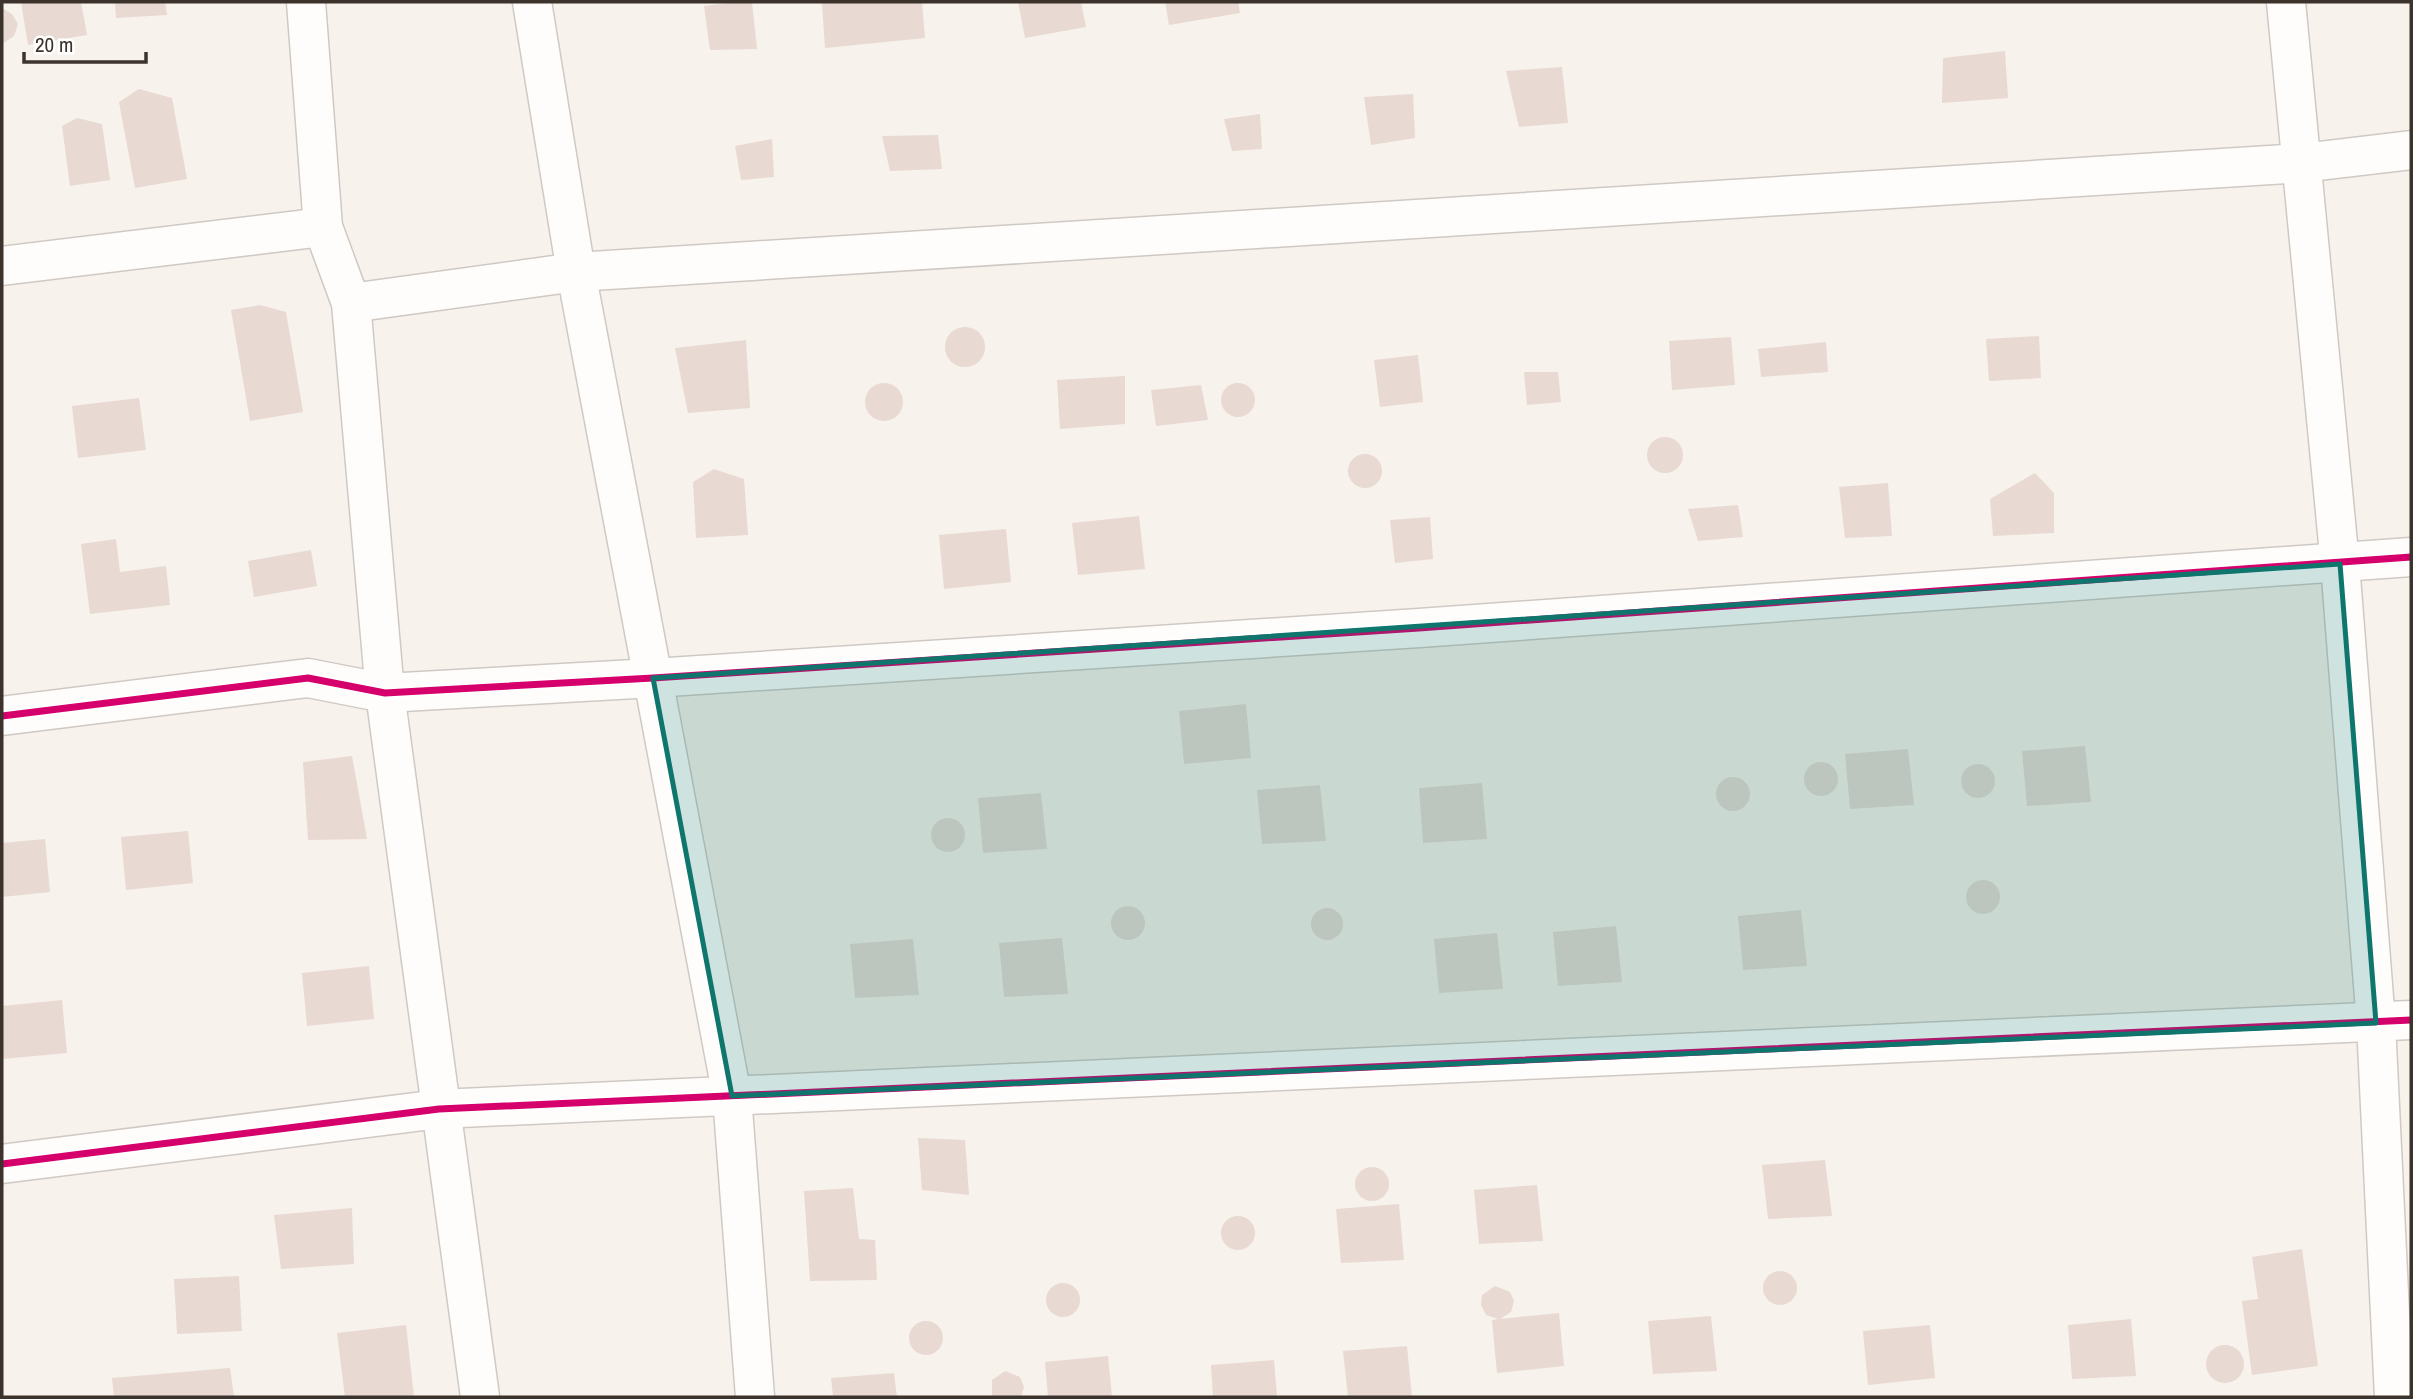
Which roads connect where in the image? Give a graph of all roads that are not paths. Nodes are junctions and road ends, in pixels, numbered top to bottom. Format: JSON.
{"nodes":[{"id":1,"x":306,"y":2,"type":"edge"},
{"id":2,"x":532,"y":2,"type":"edge"},
{"id":3,"x":2286,"y":2,"type":"edge"},
{"id":4,"x":2411,"y":150,"type":"edge"},
{"id":5,"x":2302,"y":163,"type":"junction"},
{"id":6,"x":323,"y":227,"type":"junction"},
{"id":7,"x":2,"y":266,"type":"edge"},
{"id":8,"x":576,"y":272,"type":"junction"},
{"id":9,"x":351,"y":303,"type":"junction"},
{"id":10,"x":2411,"y":557,"type":"edge"},
{"id":11,"x":2340,"y":564,"type":"junction"},
{"id":12,"x":653,"y":678,"type":"junction"},
{"id":13,"x":385,"y":693,"type":"junction"},
{"id":14,"x":2,"y":716,"type":"edge"},
{"id":15,"x":2394,"y":1022,"type":"edge"},
{"id":16,"x":732,"y":1096,"type":"junction"},
{"id":17,"x":439,"y":1110,"type":"junction"},
{"id":18,"x":2,"y":1164,"type":"edge"},
{"id":19,"x":480,"y":1397,"type":"edge"},
{"id":20,"x":755,"y":1397,"type":"edge"},
{"id":21,"x":2394,"y":1397,"type":"edge"}],
"edges":[{"from":1,"to":6,"type":"street"},
{"from":2,"to":8,"type":"street"},
{"from":3,"to":5,"type":"street"},
{"from":4,"to":5,"type":"street"},
{"from":5,"to":8,"type":"street"},
{"from":5,"to":11,"type":"street"},
{"from":6,"to":7,"type":"street"},
{"from":6,"to":9,"type":"street"},
{"from":8,"to":9,"type":"street"},
{"from":8,"to":12,"type":"street"},
{"from":9,"to":13,"type":"street"},
{"from":10,"to":11,"type":"street"},
{"from":11,"to":12,"type":"street"},
{"from":11,"to":15,"type":"street"},
{"from":12,"to":13,"type":"street"},
{"from":12,"to":16,"type":"street"},
{"from":13,"to":14,"type":"street"},
{"from":13,"to":17,"type":"street"},
{"from":15,"to":16,"type":"street"},
{"from":15,"to":21,"type":"street"},
{"from":16,"to":17,"type":"street"},
{"from":16,"to":20,"type":"street"},
{"from":17,"to":18,"type":"street"},
{"from":17,"to":19,"type":"street"}]}
